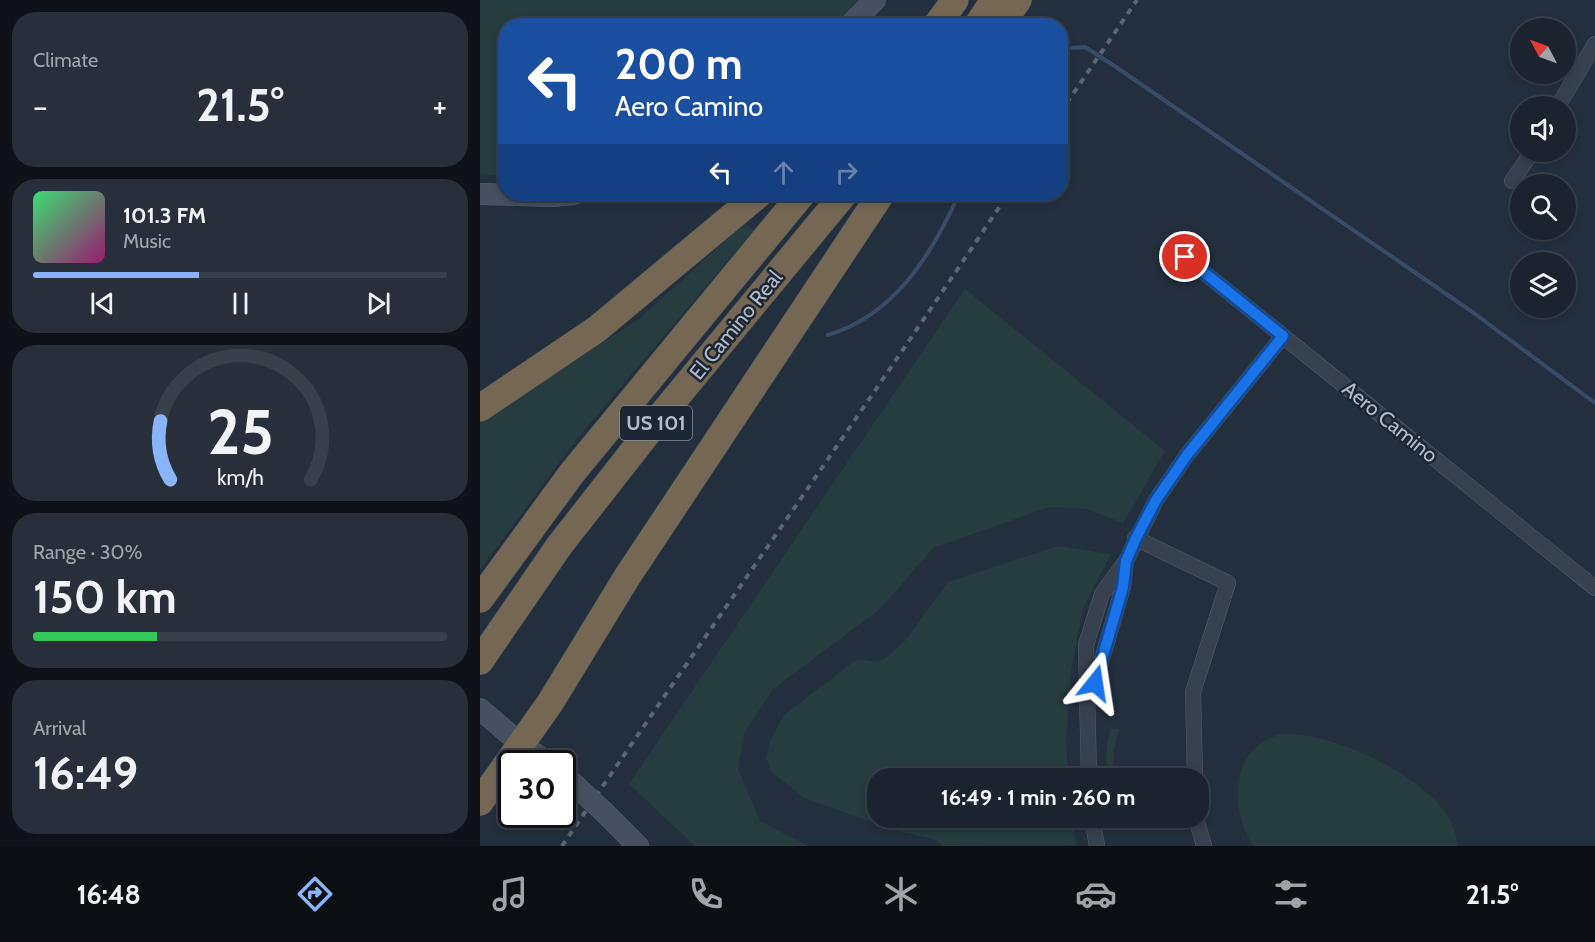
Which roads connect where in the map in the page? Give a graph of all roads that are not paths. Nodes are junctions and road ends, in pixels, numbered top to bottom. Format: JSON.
{"nodes":[{"id":1,"x":875,"y":0,"type":"edge"},
{"id":2,"x":994,"y":0,"type":"edge"},
{"id":3,"x":1018,"y":0,"type":"edge"},
{"id":4,"x":857,"y":18,"type":"edge"},
{"id":5,"x":982,"y":18,"type":"edge"},
{"id":6,"x":1005,"y":18,"type":"edge"},
{"id":7,"x":1595,"y":44,"type":"edge"},
{"id":8,"x":1564,"y":96,"type":"edge"},
{"id":9,"x":480,"y":182,"type":"edge"},
{"id":10,"x":498,"y":183,"type":"edge"},
{"id":11,"x":480,"y":194,"type":"edge"},
{"id":12,"x":498,"y":194,"type":"edge"},
{"id":13,"x":751,"y":201,"type":"edge"},
{"id":14,"x":796,"y":201,"type":"edge"},
{"id":15,"x":838,"y":201,"type":"edge"},
{"id":16,"x":876,"y":201,"type":"edge"},
{"id":17,"x":1185,"y":257,"type":"dead end"},
{"id":18,"x":1283,"y":336,"type":"junction"},
{"id":19,"x":480,"y":408,"type":"edge"},
{"id":20,"x":1136,"y":538,"type":"junction"},
{"id":21,"x":1595,"y":588,"type":"edge"},
{"id":22,"x":480,"y":599,"type":"edge"},
{"id":23,"x":480,"y":661,"type":"edge"},
{"id":24,"x":487,"y":715,"type":"edge"},
{"id":25,"x":522,"y":745,"type":"junction"},
{"id":26,"x":529,"y":750,"type":"edge"},
{"id":27,"x":1089,"y":768,"type":"edge"},
{"id":28,"x":1195,"y":768,"type":"edge"},
{"id":29,"x":576,"y":786,"type":"edge"},
{"id":30,"x":480,"y":802,"type":"edge"},
{"id":31,"x":1094,"y":828,"type":"edge"},
{"id":32,"x":1198,"y":828,"type":"edge"},
{"id":33,"x":638,"y":846,"type":"edge"},
{"id":34,"x":1097,"y":846,"type":"edge"},
{"id":35,"x":1203,"y":846,"type":"edge"}],
"edges":[{"from":1,"to":4,"type":"main road"},
{"from":2,"to":5,"type":"highway"},
{"from":3,"to":6,"type":"highway"},
{"from":7,"to":8,"type":"street"},
{"from":9,"to":10,"type":"main road"},
{"from":11,"to":12,"type":"main road"},
{"from":13,"to":19,"type":"highway"},
{"from":14,"to":22,"type":"highway","name":"El Camino Real","number":"US 101"},
{"from":15,"to":23,"type":"highway","name":"El Camino Real","number":"US 101"},
{"from":16,"to":25,"type":"highway"},
{"from":17,"to":18,"type":"street","name":"Aero Camino"},
{"from":18,"to":20,"type":"street"},
{"from":18,"to":21,"type":"street","name":"Aero Camino"},
{"from":20,"to":27,"type":"street"},
{"from":20,"to":28,"type":"street"},
{"from":24,"to":25,"type":"main road"},
{"from":25,"to":26,"type":"main road"},
{"from":25,"to":30,"type":"highway"},
{"from":29,"to":33,"type":"main road","bridge":true},
{"from":31,"to":34,"type":"street"},
{"from":32,"to":35,"type":"street"}]}
